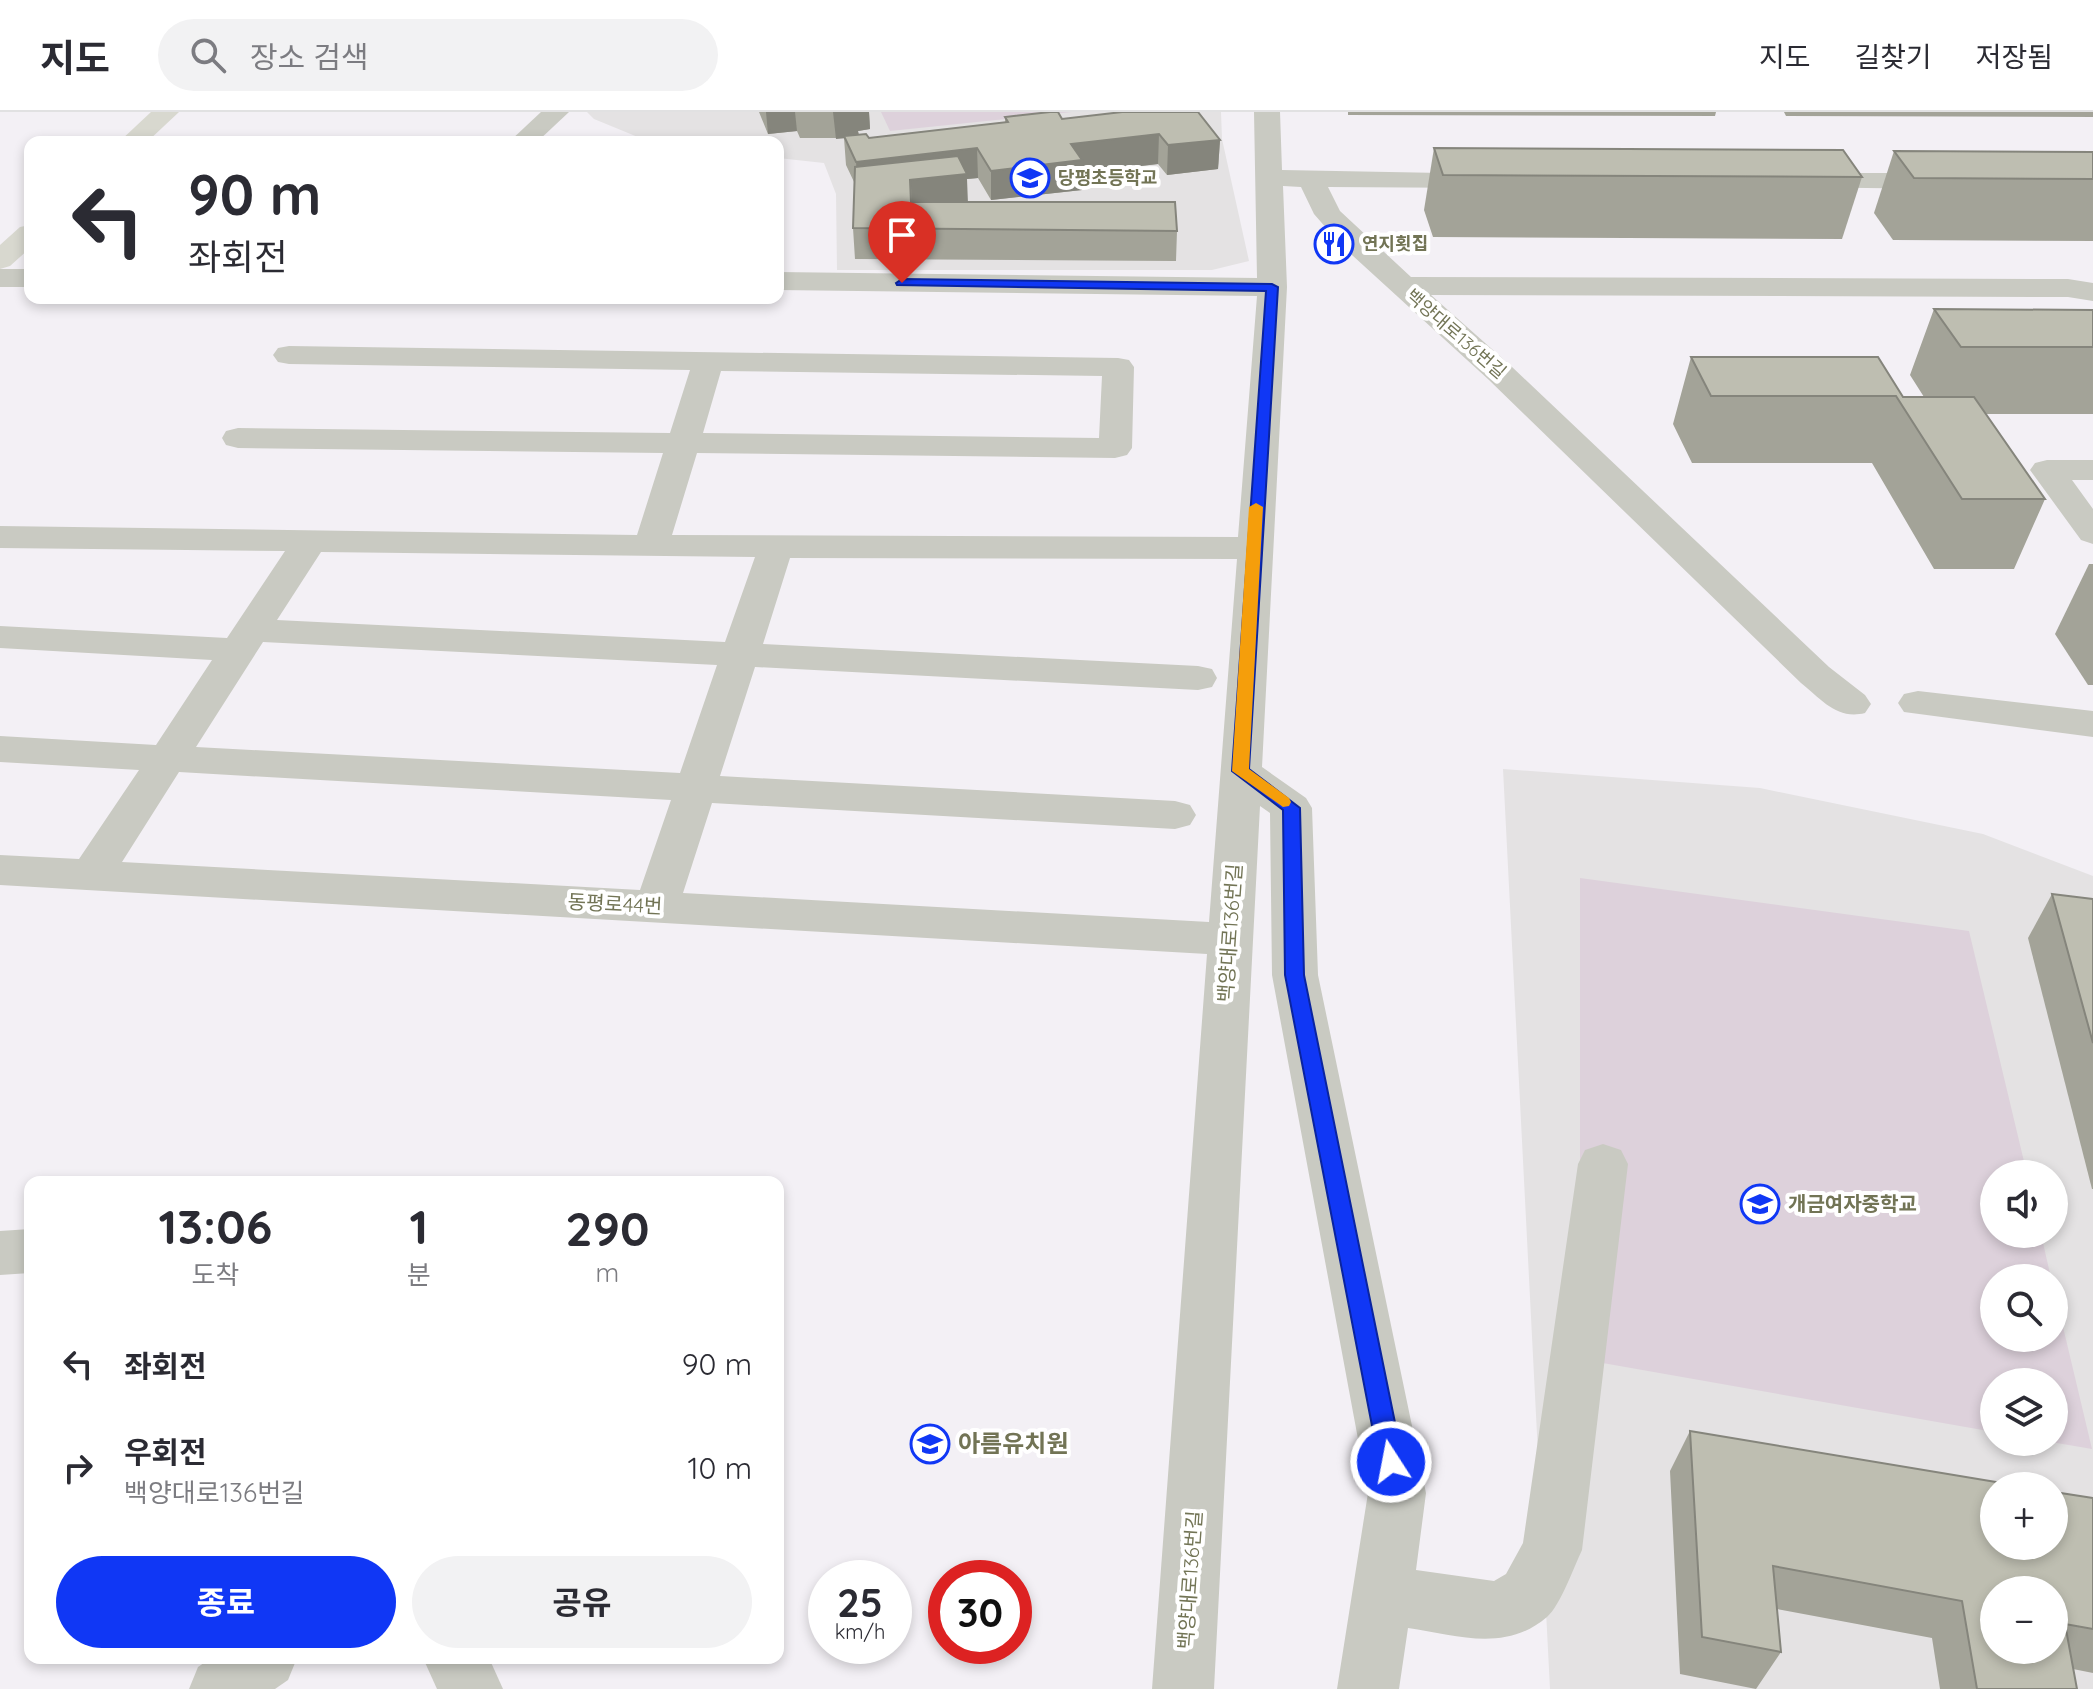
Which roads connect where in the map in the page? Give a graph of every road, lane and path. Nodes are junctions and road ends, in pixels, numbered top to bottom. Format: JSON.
{"nodes":[{"id":1,"x":166,"y":112,"type":"edge"},
{"id":2,"x":556,"y":112,"type":"edge"},
{"id":3,"x":1267,"y":112,"type":"edge"},
{"id":4,"x":139,"y":136,"type":"edge"},
{"id":5,"x":529,"y":136,"type":"edge"},
{"id":6,"x":1291,"y":178,"type":"junction"},
{"id":7,"x":1518,"y":180,"type":"dead end"},
{"id":8,"x":1774,"y":181,"type":"dead end"},
{"id":9,"x":1965,"y":181,"type":"edge"},
{"id":10,"x":24,"y":238,"type":"edge"},
{"id":11,"x":0,"y":260,"type":"edge"},
{"id":12,"x":0,"y":278,"type":"edge"},
{"id":13,"x":24,"y":278,"type":"edge"},
{"id":14,"x":784,"y":281,"type":"edge"},
{"id":15,"x":1401,"y":286,"type":"junction"},
{"id":16,"x":1272,"y":287,"type":"junction"},
{"id":17,"x":2093,"y":292,"type":"edge"},
{"id":18,"x":289,"y":355,"type":"dead end"},
{"id":19,"x":709,"y":360,"type":"junction"},
{"id":20,"x":238,"y":438,"type":"dead end"},
{"id":21,"x":686,"y":443,"type":"junction"},
{"id":22,"x":2093,"y":470,"type":"edge"},
{"id":23,"x":2093,"y":533,"type":"edge"},
{"id":24,"x":0,"y":537,"type":"edge"},
{"id":25,"x":310,"y":541,"type":"junction"},
{"id":26,"x":651,"y":546,"type":"junction"},
{"id":27,"x":776,"y":547,"type":"junction"},
{"id":28,"x":1253,"y":548,"type":"junction"},
{"id":29,"x":0,"y":637,"type":"edge"},
{"id":30,"x":246,"y":640,"type":"junction"},
{"id":31,"x":740,"y":655,"type":"junction"},
{"id":32,"x":1198,"y":678,"type":"dead end"},
{"id":33,"x":1918,"y":703,"type":"dead end"},
{"id":34,"x":1851,"y":704,"type":"dead end"},
{"id":35,"x":2093,"y":724,"type":"edge"},
{"id":36,"x":0,"y":749,"type":"edge"},
{"id":37,"x":169,"y":759,"type":"junction"},
{"id":38,"x":1240,"y":771,"type":"junction"},
{"id":39,"x":695,"y":788,"type":"junction"},
{"id":40,"x":1175,"y":815,"type":"dead end"},
{"id":41,"x":0,"y":870,"type":"edge"},
{"id":42,"x":91,"y":875,"type":"junction"},
{"id":43,"x":656,"y":907,"type":"junction"},
{"id":44,"x":1230,"y":939,"type":"junction"},
{"id":45,"x":1603,"y":1164,"type":"dead end"},
{"id":46,"x":24,"y":1251,"type":"edge"},
{"id":47,"x":0,"y":1253,"type":"edge"},
{"id":48,"x":1382,"y":1595,"type":"junction"},
{"id":49,"x":257,"y":1664,"type":"edge"},
{"id":50,"x":457,"y":1664,"type":"edge"},
{"id":51,"x":220,"y":1689,"type":"edge"},
{"id":52,"x":472,"y":1689,"type":"edge"},
{"id":53,"x":1183,"y":1689,"type":"edge"},
{"id":54,"x":1368,"y":1689,"type":"edge"}],
"edges":[{"from":1,"to":4,"type":"main road"},
{"from":2,"to":5,"type":"street"},
{"from":3,"to":6,"type":"street","name":"백양대로136번길"},
{"from":6,"to":7,"type":"street"},
{"from":6,"to":15,"type":"street","name":"백양대로136번길"},
{"from":6,"to":16,"type":"street","name":"백양대로136번길"},
{"from":8,"to":9,"type":"street"},
{"from":10,"to":11,"type":"main road"},
{"from":12,"to":13,"type":"street"},
{"from":14,"to":16,"type":"street"},
{"from":15,"to":17,"type":"street"},
{"from":15,"to":34,"type":"street","name":"백양대로136번길"},
{"from":16,"to":28,"type":"street","name":"백양대로136번길"},
{"from":18,"to":19,"type":"street"},
{"from":19,"to":21,"type":"street"},
{"from":19,"to":21,"type":"street"},
{"from":20,"to":21,"type":"street"},
{"from":21,"to":26,"type":"street"},
{"from":22,"to":23,"type":"street"},
{"from":24,"to":25,"type":"street"},
{"from":25,"to":26,"type":"street"},
{"from":25,"to":30,"type":"street"},
{"from":26,"to":27,"type":"street"},
{"from":27,"to":28,"type":"street"},
{"from":27,"to":31,"type":"street"},
{"from":28,"to":38,"type":"street","name":"백양대로136번길"},
{"from":29,"to":30,"type":"street"},
{"from":30,"to":31,"type":"street"},
{"from":30,"to":37,"type":"street"},
{"from":31,"to":32,"type":"street"},
{"from":31,"to":39,"type":"street"},
{"from":33,"to":35,"type":"street"},
{"from":36,"to":37,"type":"street"},
{"from":37,"to":39,"type":"street"},
{"from":37,"to":42,"type":"street"},
{"from":38,"to":44,"type":"street","name":"백양대로136번길"},
{"from":38,"to":48,"type":"street"},
{"from":39,"to":40,"type":"street"},
{"from":39,"to":43,"type":"street"},
{"from":41,"to":42,"type":"street","name":"동평로44번"},
{"from":42,"to":43,"type":"street","name":"동평로44번"},
{"from":43,"to":44,"type":"street","name":"동평로44번"},
{"from":44,"to":53,"type":"street","name":"백양대로136번길"},
{"from":45,"to":48,"type":"street"},
{"from":46,"to":47,"type":"street"},
{"from":48,"to":54,"type":"street"},
{"from":49,"to":51,"type":"street"},
{"from":50,"to":52,"type":"street"}]}
